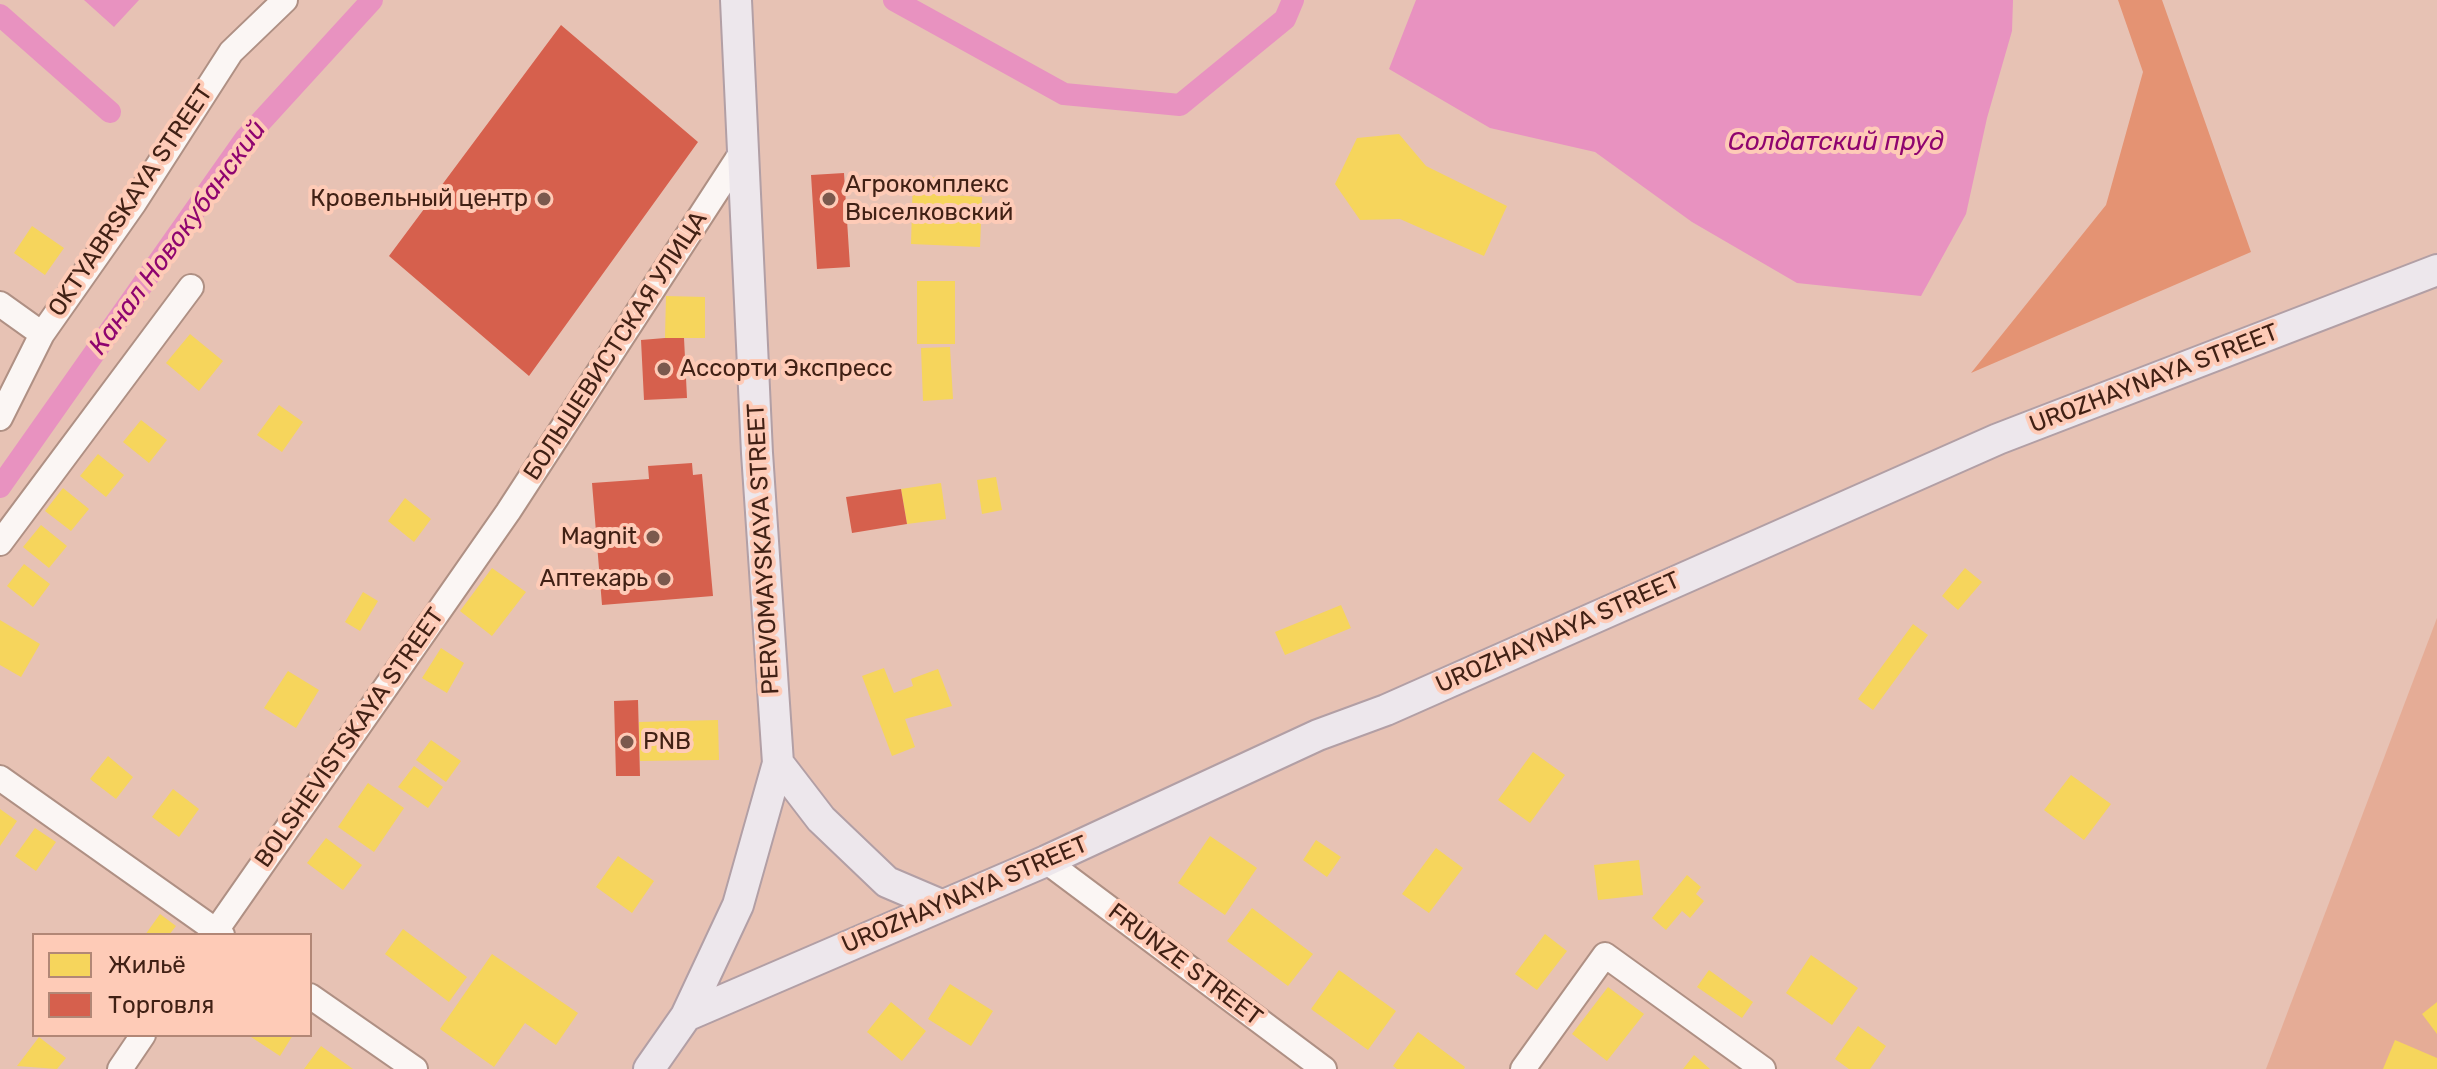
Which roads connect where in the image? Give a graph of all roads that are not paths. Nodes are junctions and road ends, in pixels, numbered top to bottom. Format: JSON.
{"nodes":[{"id":1,"x":285,"y":0,"type":"edge"},
{"id":2,"x":736,"y":0,"type":"edge"},
{"id":3,"x":744,"y":149,"type":"junction"},
{"id":4,"x":2437,"y":270,"type":"edge"},
{"id":5,"x":191,"y":287,"type":"dead end"},
{"id":6,"x":0,"y":304,"type":"edge"},
{"id":7,"x":42,"y":334,"type":"junction"},
{"id":8,"x":0,"y":418,"type":"edge"},
{"id":9,"x":0,"y":543,"type":"edge"},
{"id":10,"x":778,"y":763,"type":"junction"},
{"id":11,"x":0,"y":778,"type":"edge"},
{"id":12,"x":1046,"y":861,"type":"junction"},
{"id":13,"x":941,"y":905,"type":"junction"},
{"id":14,"x":216,"y":933,"type":"edge"},
{"id":15,"x":218,"y":933,"type":"edge"},
{"id":16,"x":312,"y":997,"type":"edge"},
{"id":17,"x":686,"y":1016,"type":"junction"},
{"id":18,"x":142,"y":1037,"type":"edge"},
{"id":19,"x":120,"y":1069,"type":"edge"},
{"id":20,"x":415,"y":1069,"type":"edge"},
{"id":21,"x":649,"y":1069,"type":"edge"},
{"id":22,"x":1324,"y":1069,"type":"edge"},
{"id":23,"x":1523,"y":1069,"type":"edge"},
{"id":24,"x":1763,"y":1069,"type":"edge"}],
"edges":[{"from":1,"to":7,"type":"street","name":"OKTYABRSKAYA STREET"},
{"from":2,"to":3,"type":"main road","name":"PERVOMAYSKAYA STREET"},
{"from":3,"to":10,"type":"main road","name":"PERVOMAYSKAYA STREET"},
{"from":3,"to":15,"type":"street","name":"БОЛЬШЕВИСТСКАЯ УЛИЦА"},
{"from":4,"to":12,"type":"main road","name":"UROZHAYNAYA STREET"},
{"from":5,"to":9,"type":"street"},
{"from":6,"to":7,"type":"street"},
{"from":7,"to":8,"type":"street","name":"OKTYABRSKAYA STREET"},
{"from":10,"to":13,"type":"main road"},
{"from":10,"to":17,"type":"main road","name":"PERVOMAYSKAYA STREET"},
{"from":11,"to":14,"type":"street"},
{"from":12,"to":13,"type":"main road","name":"UROZHAYNAYA STREET"},
{"from":12,"to":22,"type":"street","name":"FRUNZE STREET"},
{"from":13,"to":17,"type":"main road","name":"UROZHAYNAYA STREET"},
{"from":16,"to":20,"type":"street"},
{"from":17,"to":21,"type":"main road","name":"PERVOMAYSKAYA STREET"},
{"from":18,"to":19,"type":"street"},
{"from":23,"to":24,"type":"street"}]}
